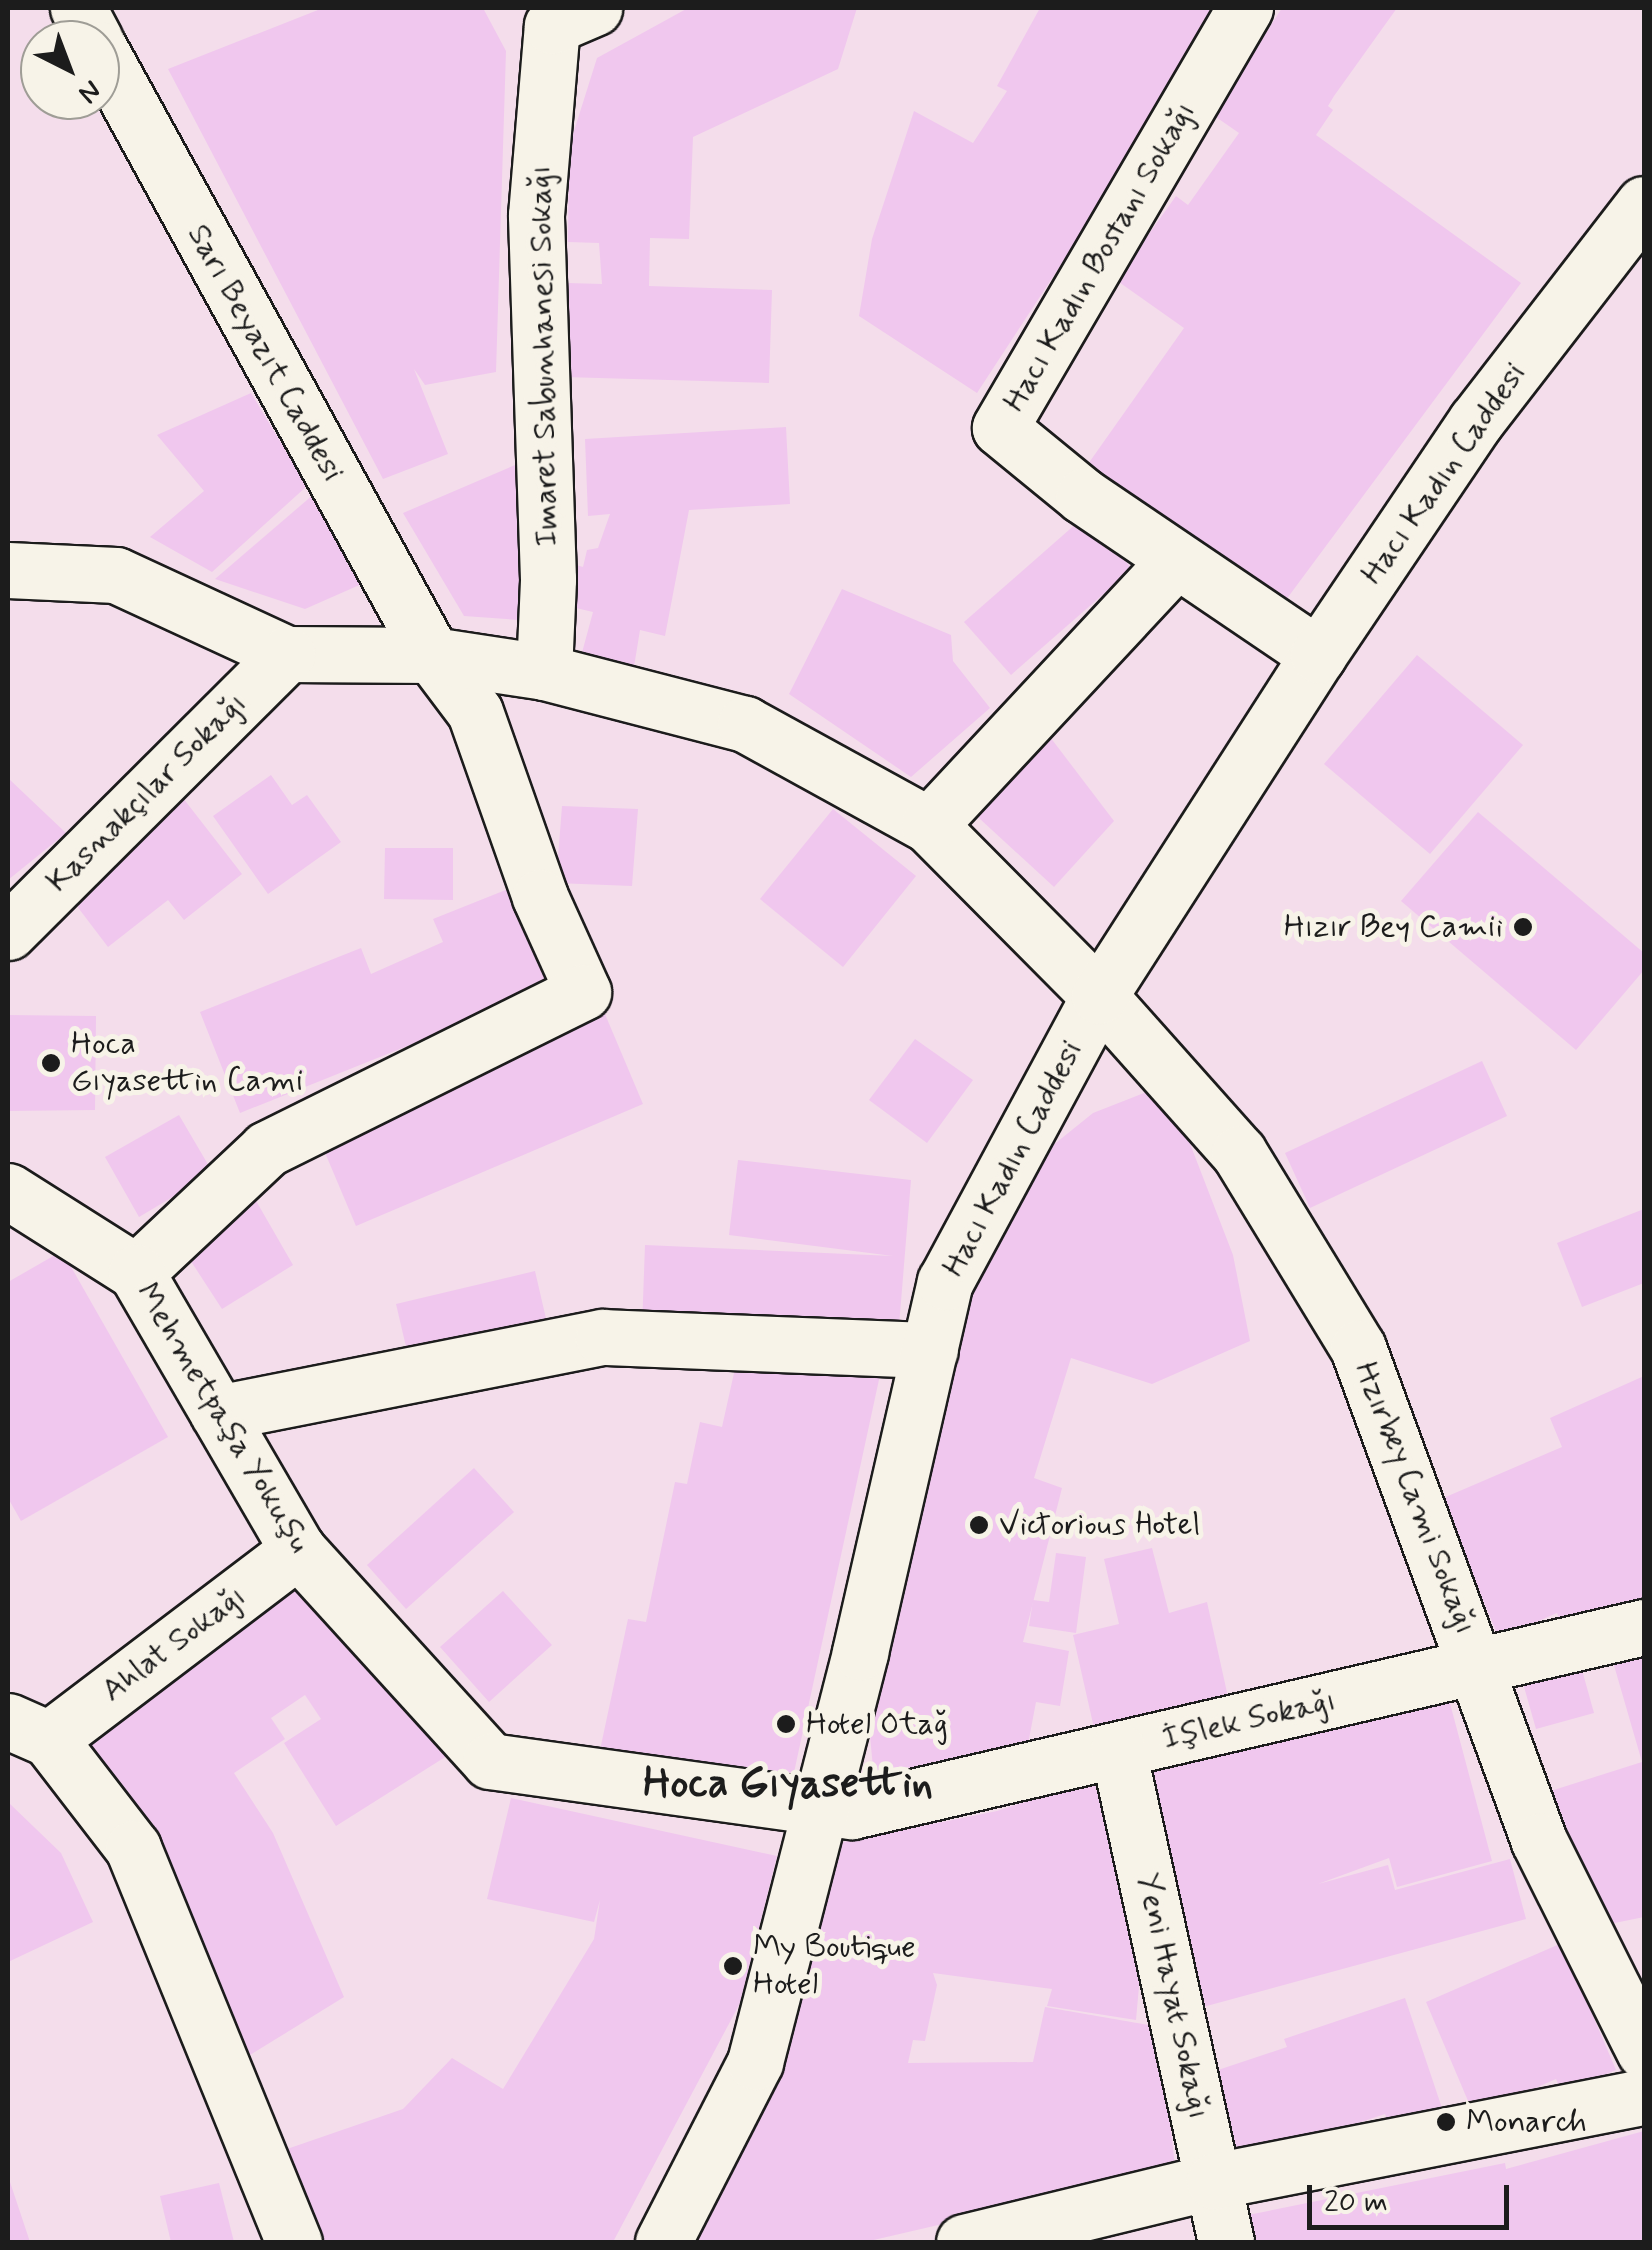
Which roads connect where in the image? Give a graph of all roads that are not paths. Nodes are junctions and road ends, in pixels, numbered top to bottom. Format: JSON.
{"nodes":[{"id":1,"x":594,"y":8,"type":"edge"},
{"id":2,"x":1245,"y":8,"type":"edge"},
{"id":3,"x":120,"y":86,"type":"edge"},
{"id":4,"x":1644,"y":204,"type":"edge"},
{"id":5,"x":1176,"y":561,"type":"junction"},
{"id":6,"x":8,"y":570,"type":"edge"},
{"id":7,"x":286,"y":654,"type":"junction"},
{"id":8,"x":432,"y":655,"type":"junction"},
{"id":9,"x":1318,"y":655,"type":"junction"},
{"id":10,"x":544,"y":672,"type":"junction"},
{"id":11,"x":929,"y":826,"type":"junction"},
{"id":12,"x":8,"y":932,"type":"edge"},
{"id":13,"x":1099,"y":996,"type":"junction"},
{"id":14,"x":8,"y":1191,"type":"edge"},
{"id":15,"x":136,"y":1272,"type":"junction"},
{"id":16,"x":930,"y":1350,"type":"junction"},
{"id":17,"x":218,"y":1413,"type":"junction"},
{"id":18,"x":298,"y":1550,"type":"junction"},
{"id":19,"x":1644,"y":1627,"type":"edge"},
{"id":20,"x":1480,"y":1667,"type":"junction"},
{"id":21,"x":28,"y":1730,"type":"edge"},
{"id":22,"x":1118,"y":1750,"type":"junction"},
{"id":23,"x":834,"y":1809,"type":"junction"},
{"id":24,"x":1644,"y":2051,"type":"edge"},
{"id":25,"x":1644,"y":2097,"type":"edge"},
{"id":26,"x":1214,"y":2181,"type":"junction"},
{"id":27,"x":294,"y":2242,"type":"edge"},
{"id":28,"x":662,"y":2242,"type":"edge"},
{"id":29,"x":964,"y":2242,"type":"edge"},
{"id":30,"x":1226,"y":2242,"type":"edge"}],
"edges":[{"from":1,"to":10,"type":"street","name":"Imaret Sabunhanesi Sokağı"},
{"from":2,"to":5,"type":"street","name":"Hacı Kadın Bostanı Sokağı"},
{"from":3,"to":8,"type":"street","name":"Sarı Beyazıt Caddesi"},
{"from":4,"to":9,"type":"street","name":"Hacı Kadın Caddesi"},
{"from":5,"to":9,"type":"street","name":"Hacı Kadın Bostanı Sokağı"},
{"from":5,"to":11,"type":"street"},
{"from":6,"to":7,"type":"street"},
{"from":7,"to":8,"type":"street","name":"Hzırbey Cami Sokağı"},
{"from":7,"to":12,"type":"street","name":"Kasnakçılar Sokağı"},
{"from":8,"to":10,"type":"street","name":"Hzırbey Cami Sokağı"},
{"from":8,"to":15,"type":"street","name":"Sarı Beyazıt Caddesi"},
{"from":9,"to":13,"type":"street","name":"Hacı Kadın Caddesi"},
{"from":10,"to":11,"type":"street","name":"Hzırbey Cami Sokağı"},
{"from":11,"to":13,"type":"street","name":"Hzırbey Cami Sokağı"},
{"from":13,"to":16,"type":"street","name":"Hacı Kadın Caddesi"},
{"from":13,"to":20,"type":"street","name":"Hzırbey Cami Sokağı"},
{"from":14,"to":15,"type":"street","name":"Mehmetpaşa Yokuşu"},
{"from":15,"to":17,"type":"street","name":"Mehmetpaşa Yokuşu"},
{"from":16,"to":17,"type":"street"},
{"from":16,"to":23,"type":"street","name":"Hacı Kadın Caddesi"},
{"from":17,"to":18,"type":"street","name":"Mehmetpaşa Yokuşu"},
{"from":18,"to":21,"type":"street","name":"Ahlat Sokağı"},
{"from":18,"to":23,"type":"street","name":"Mehmetpaşa Yokuşu"},
{"from":19,"to":20,"type":"street","name":"İşlek Sokağı"},
{"from":20,"to":22,"type":"street","name":"İşlek Sokağı"},
{"from":20,"to":24,"type":"street","name":"Hzırbey Cami Sokağı"},
{"from":21,"to":27,"type":"street"},
{"from":22,"to":23,"type":"street","name":"İşlek Sokağı"},
{"from":22,"to":26,"type":"street","name":"Yeni Hayat Sokağı"},
{"from":23,"to":28,"type":"street","name":"Hacı Kadın Caddesi"},
{"from":25,"to":26,"type":"street"},
{"from":26,"to":29,"type":"street"},
{"from":26,"to":30,"type":"street","name":"Yeni Hayat Sokağı"}]}
